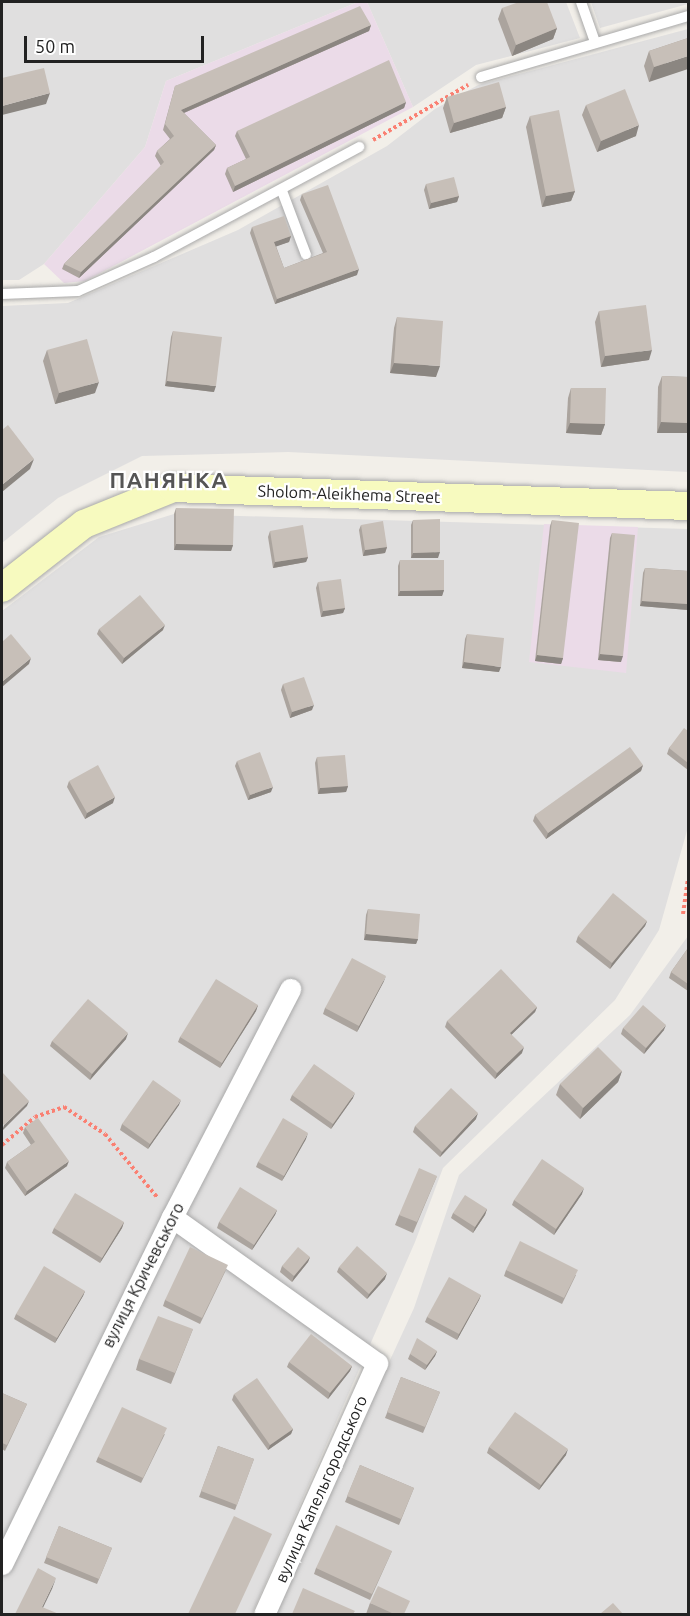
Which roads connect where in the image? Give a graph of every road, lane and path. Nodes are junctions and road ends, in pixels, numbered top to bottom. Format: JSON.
{"nodes":[{"id":1,"x":581,"y":2,"type":"edge"},
{"id":2,"x":688,"y":15,"type":"edge"},
{"id":3,"x":595,"y":42,"type":"junction"},
{"id":4,"x":481,"y":77,"type":"joint"},
{"id":5,"x":359,"y":147,"type":"joint"},
{"id":6,"x":282,"y":191,"type":"junction"},
{"id":7,"x":306,"y":255,"type":"dead end"},
{"id":8,"x":2,"y":294,"type":"edge"},
{"id":9,"x":688,"y":506,"type":"edge"},
{"id":10,"x":2,"y":588,"type":"edge"},
{"id":11,"x":688,"y":879,"type":"edge"},
{"id":12,"x":683,"y":914,"type":"dead end"},
{"id":13,"x":290,"y":990,"type":"dead end"},
{"id":14,"x":2,"y":1145,"type":"edge"},
{"id":15,"x":172,"y":1217,"type":"junction"},
{"id":16,"x":2,"y":1564,"type":"edge"},
{"id":17,"x":264,"y":1614,"type":"edge"}],
"edges":[{"from":1,"to":3,"type":"lane"},
{"from":2,"to":3,"type":"lane"},
{"from":3,"to":4,"type":"lane"},
{"from":4,"to":5,"type":"path"},
{"from":5,"to":6,"type":"lane"},
{"from":6,"to":7,"type":"lane"},
{"from":6,"to":8,"type":"lane"},
{"from":9,"to":10,"type":"main road","name":"Sholom-Aleikhema Street"},
{"from":11,"to":12,"type":"path"},
{"from":13,"to":15,"type":"street","name":"вулиця Кричевського"},
{"from":14,"to":15,"type":"path"},
{"from":15,"to":16,"type":"street","name":"вулиця Кричевського"},
{"from":15,"to":17,"type":"street","name":"вулиця Капельгородського"}]}
